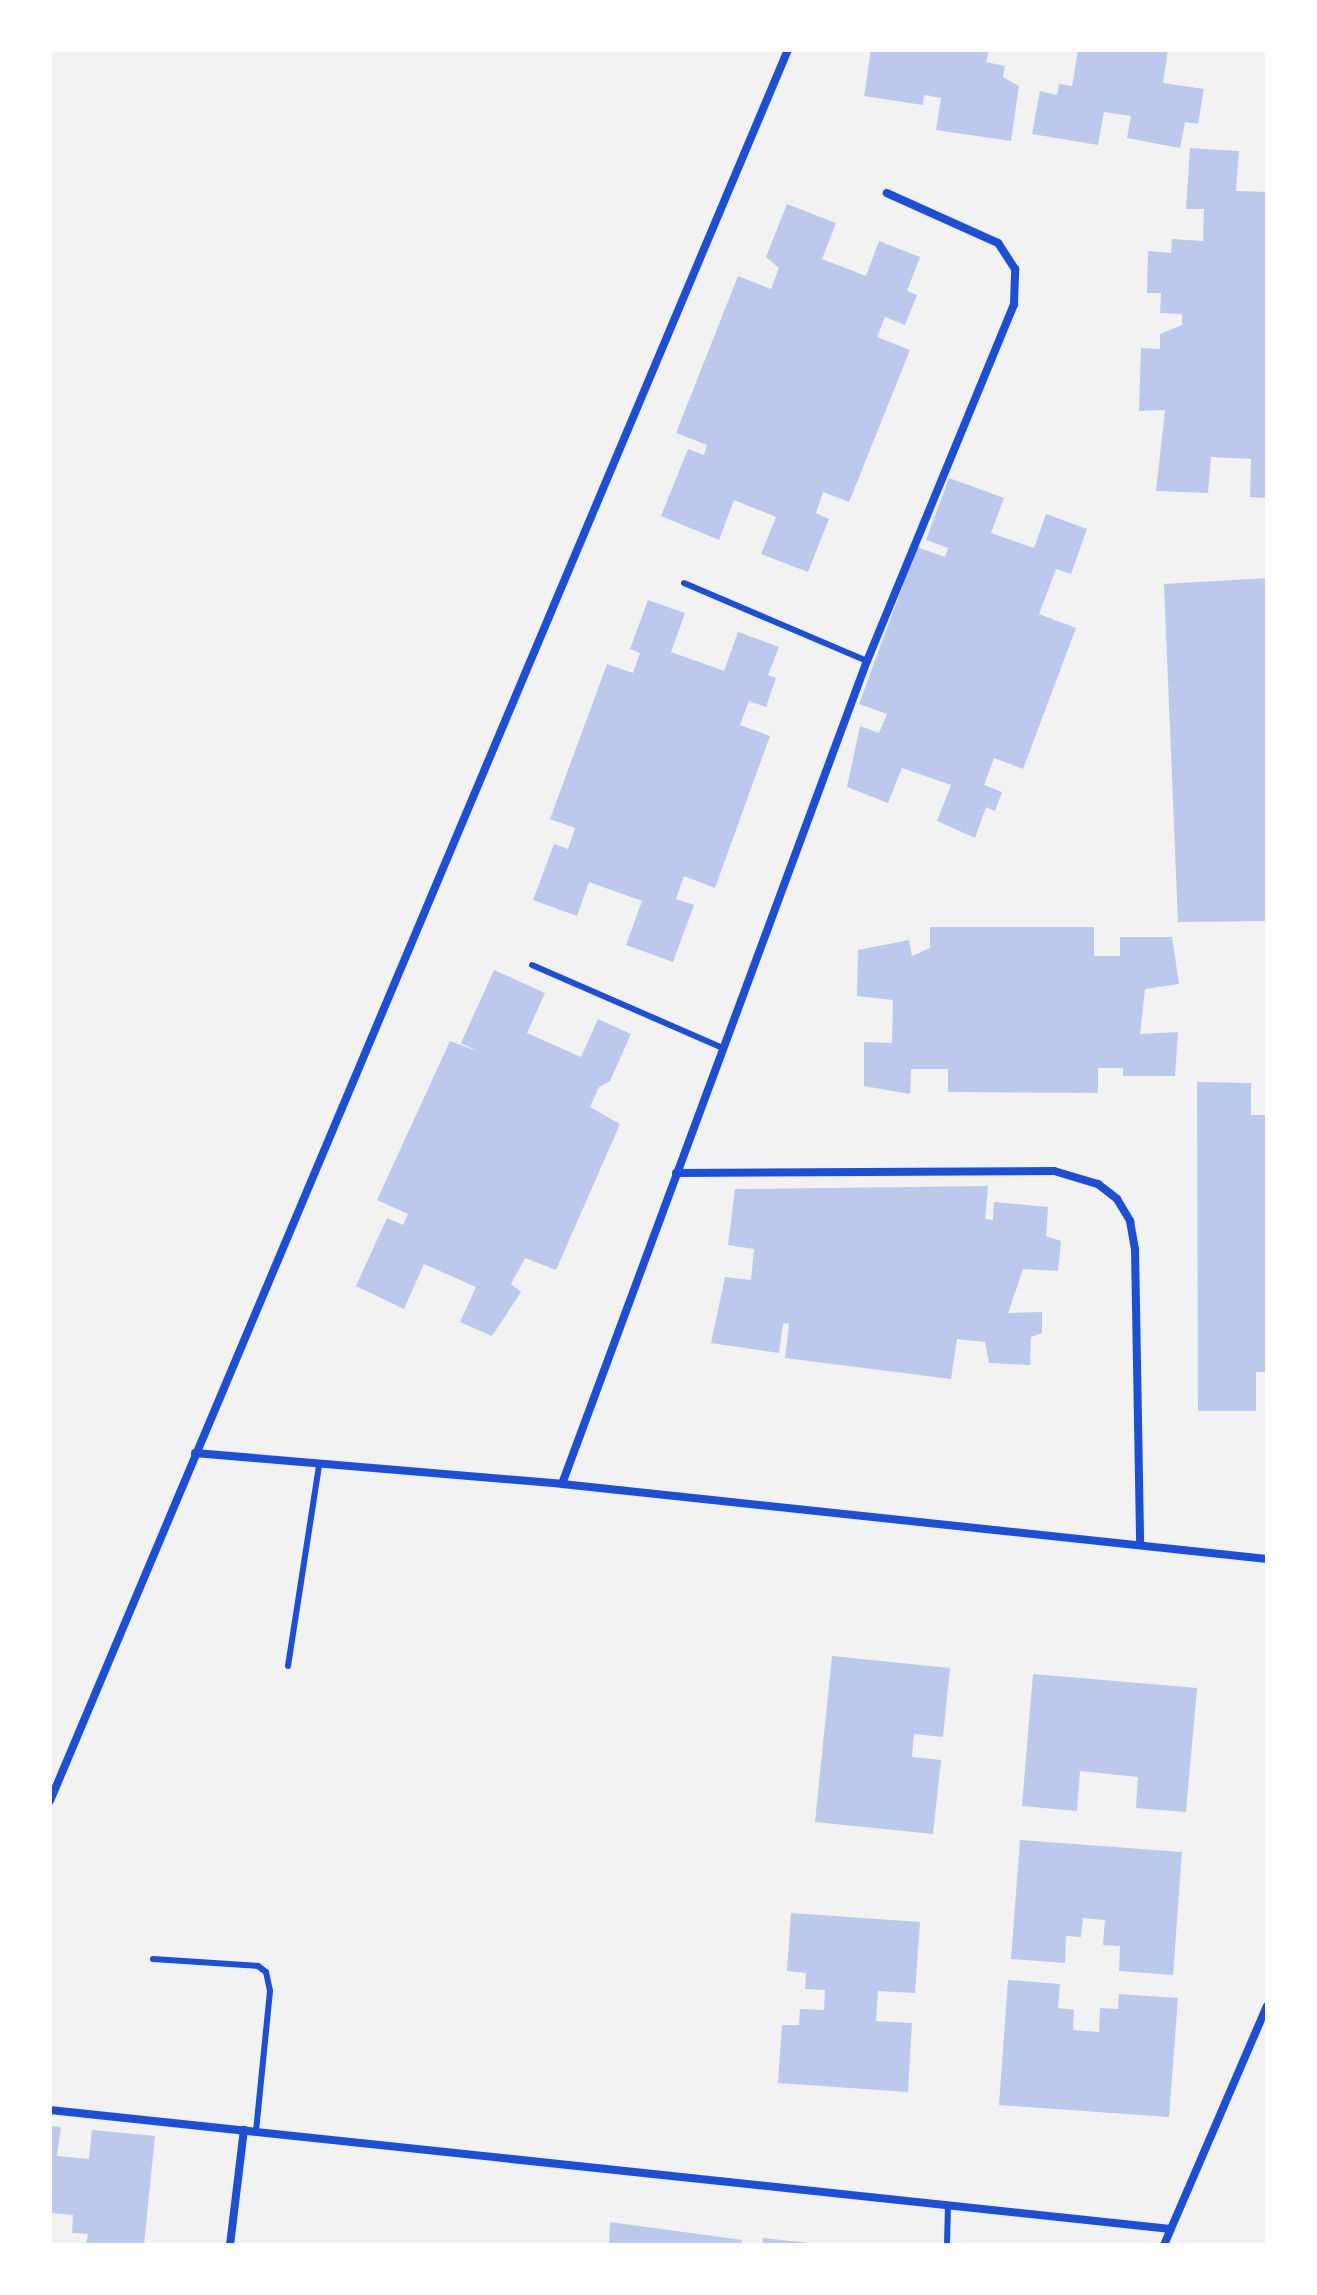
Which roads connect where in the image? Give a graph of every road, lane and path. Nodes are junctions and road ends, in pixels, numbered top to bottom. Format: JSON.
{"nodes":[{"id":1,"x":788,"y":50,"type":"edge"},
{"id":2,"x":887,"y":193,"type":"dead end"},
{"id":3,"x":684,"y":583,"type":"dead end"},
{"id":4,"x":867,"y":661,"type":"junction"},
{"id":5,"x":532,"y":965,"type":"dead end"},
{"id":6,"x":723,"y":1048,"type":"junction"},
{"id":7,"x":676,"y":1173,"type":"junction"},
{"id":8,"x":195,"y":1453,"type":"junction"},
{"id":9,"x":319,"y":1465,"type":"junction"},
{"id":10,"x":562,"y":1484,"type":"junction"},
{"id":11,"x":1140,"y":1545,"type":"junction"},
{"id":12,"x":1267,"y":1559,"type":"edge"},
{"id":13,"x":288,"y":1666,"type":"dead end"},
{"id":14,"x":50,"y":1801,"type":"edge"},
{"id":15,"x":153,"y":1959,"type":"dead end"},
{"id":16,"x":1267,"y":2006,"type":"edge"},
{"id":17,"x":50,"y":2110,"type":"edge"},
{"id":18,"x":244,"y":2130,"type":"junction"},
{"id":19,"x":256,"y":2131,"type":"junction"},
{"id":20,"x":948,"y":2205,"type":"junction"},
{"id":21,"x":1171,"y":2229,"type":"junction"},
{"id":22,"x":230,"y":2245,"type":"edge"},
{"id":23,"x":947,"y":2245,"type":"edge"},
{"id":24,"x":1164,"y":2245,"type":"edge"}],
"edges":[{"from":1,"to":8,"type":"street"},
{"from":2,"to":4,"type":"street"},
{"from":3,"to":4,"type":"lane"},
{"from":4,"to":6,"type":"street"},
{"from":5,"to":6,"type":"lane"},
{"from":6,"to":7,"type":"street"},
{"from":7,"to":10,"type":"street"},
{"from":7,"to":11,"type":"street"},
{"from":8,"to":9,"type":"street"},
{"from":8,"to":14,"type":"street"},
{"from":9,"to":10,"type":"street"},
{"from":9,"to":13,"type":"lane"},
{"from":10,"to":11,"type":"street"},
{"from":11,"to":12,"type":"street"},
{"from":15,"to":19,"type":"lane"},
{"from":16,"to":21,"type":"street"},
{"from":17,"to":18,"type":"street"},
{"from":18,"to":19,"type":"street"},
{"from":18,"to":22,"type":"street"},
{"from":19,"to":20,"type":"street"},
{"from":20,"to":21,"type":"street"},
{"from":20,"to":23,"type":"lane"},
{"from":21,"to":24,"type":"street"}]}
